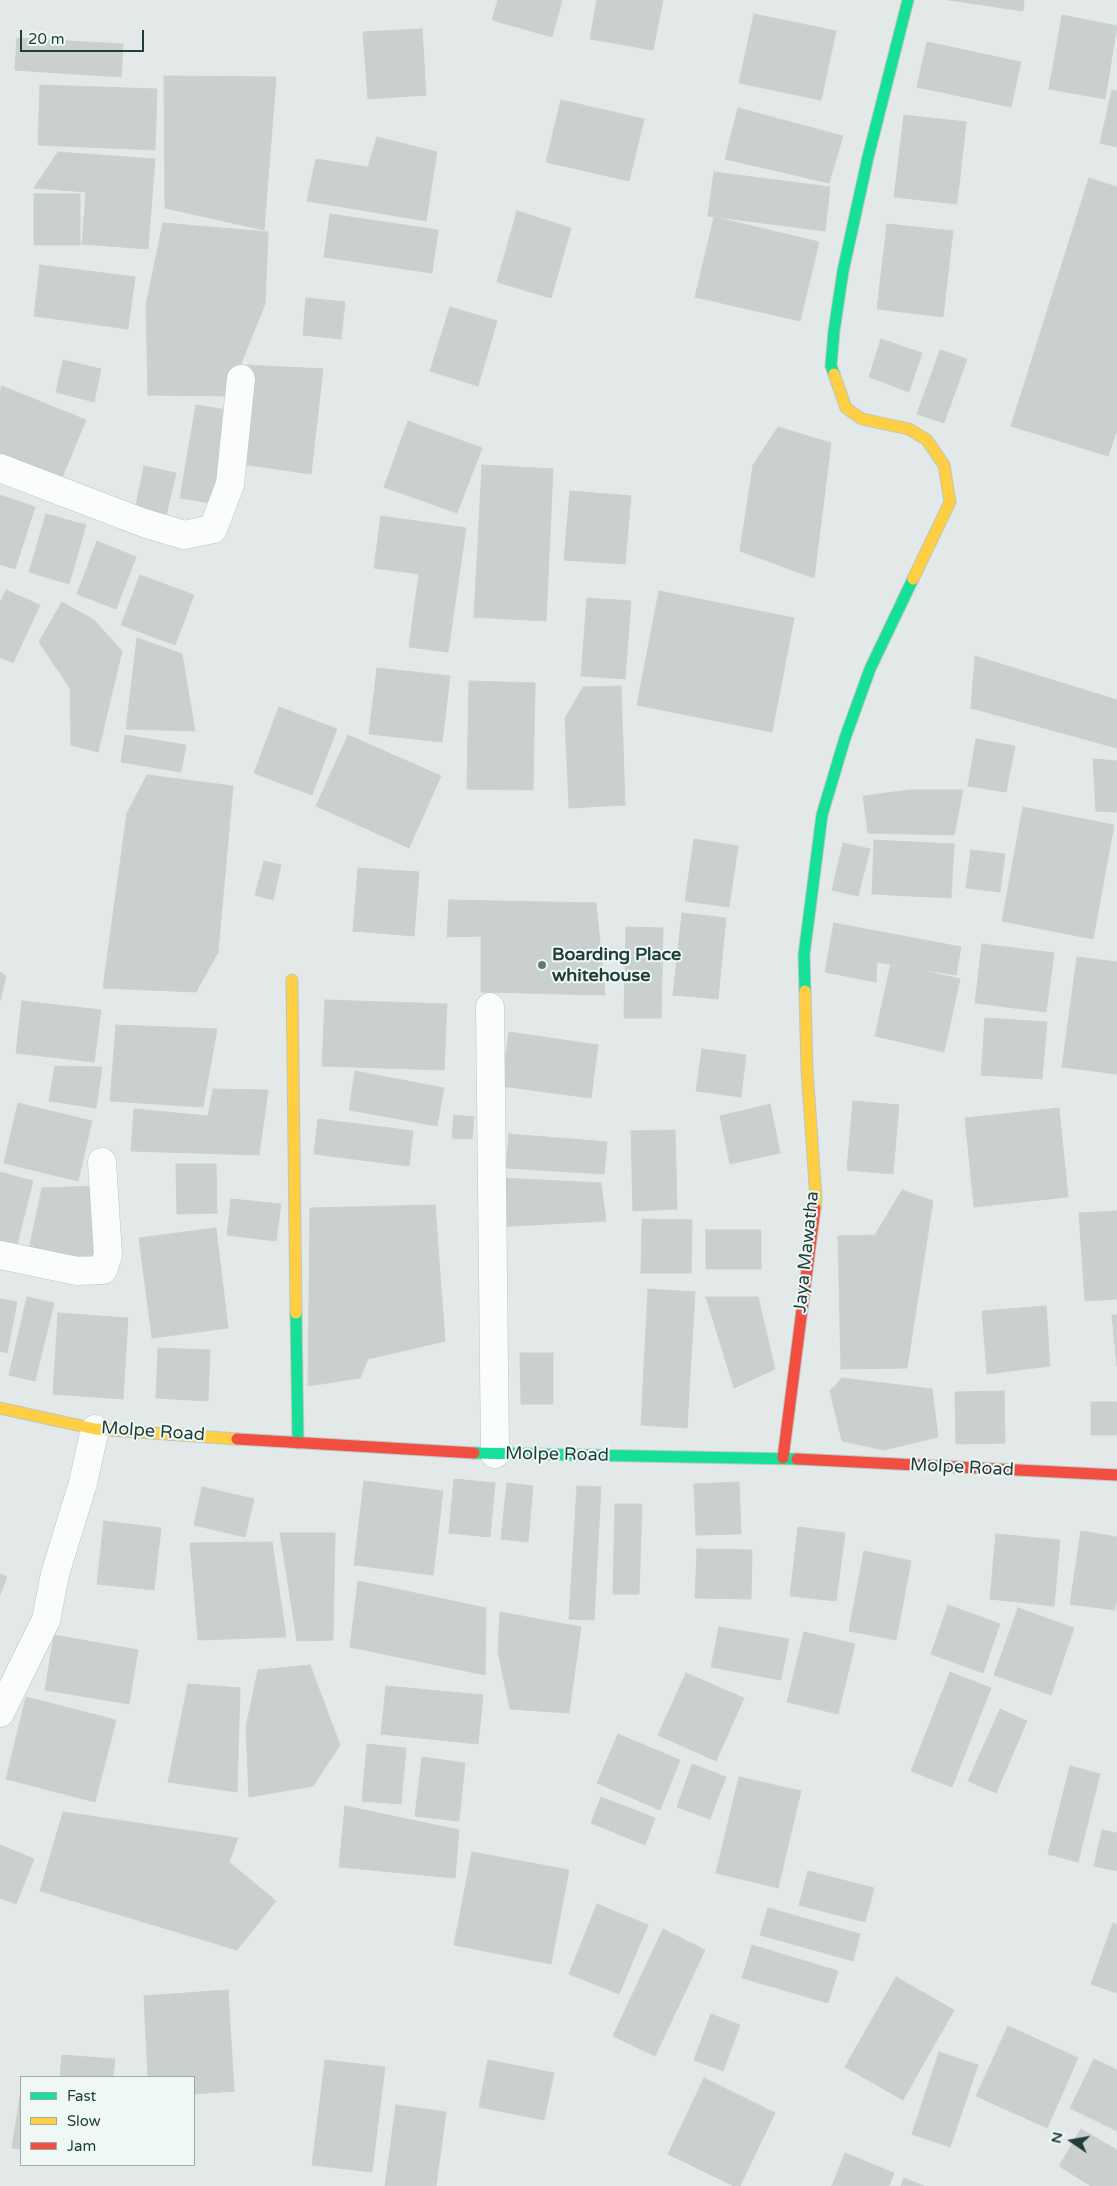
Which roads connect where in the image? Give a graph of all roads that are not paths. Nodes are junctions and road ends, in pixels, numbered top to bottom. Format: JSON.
{"nodes":[{"id":1,"x":908,"y":0,"type":"edge"},
{"id":2,"x":241,"y":379,"type":"dead end"},
{"id":3,"x":0,"y":468,"type":"edge"},
{"id":4,"x":292,"y":980,"type":"dead end"},
{"id":5,"x":490,"y":1006,"type":"dead end"},
{"id":6,"x":102,"y":1162,"type":"dead end"},
{"id":7,"x":0,"y":1255,"type":"edge"},
{"id":8,"x":0,"y":1408,"type":"edge"},
{"id":9,"x":95,"y":1428,"type":"junction"},
{"id":10,"x":298,"y":1443,"type":"junction"},
{"id":11,"x":495,"y":1454,"type":"junction"},
{"id":12,"x":783,"y":1458,"type":"junction"},
{"id":13,"x":1117,"y":1475,"type":"edge"},
{"id":14,"x":0,"y":1713,"type":"edge"}],
"edges":[{"from":1,"to":12,"type":"street","name":"Jaya Mawatha"},
{"from":2,"to":3,"type":"street"},
{"from":4,"to":10,"type":"street"},
{"from":5,"to":11,"type":"street"},
{"from":6,"to":7,"type":"street"},
{"from":8,"to":9,"type":"street","name":"Molpe Road"},
{"from":9,"to":10,"type":"street","name":"Molpe Road"},
{"from":9,"to":14,"type":"street"},
{"from":10,"to":11,"type":"street","name":"Molpe Road"},
{"from":11,"to":12,"type":"street","name":"Molpe Road"},
{"from":12,"to":13,"type":"street","name":"Molpe Road"}]}
